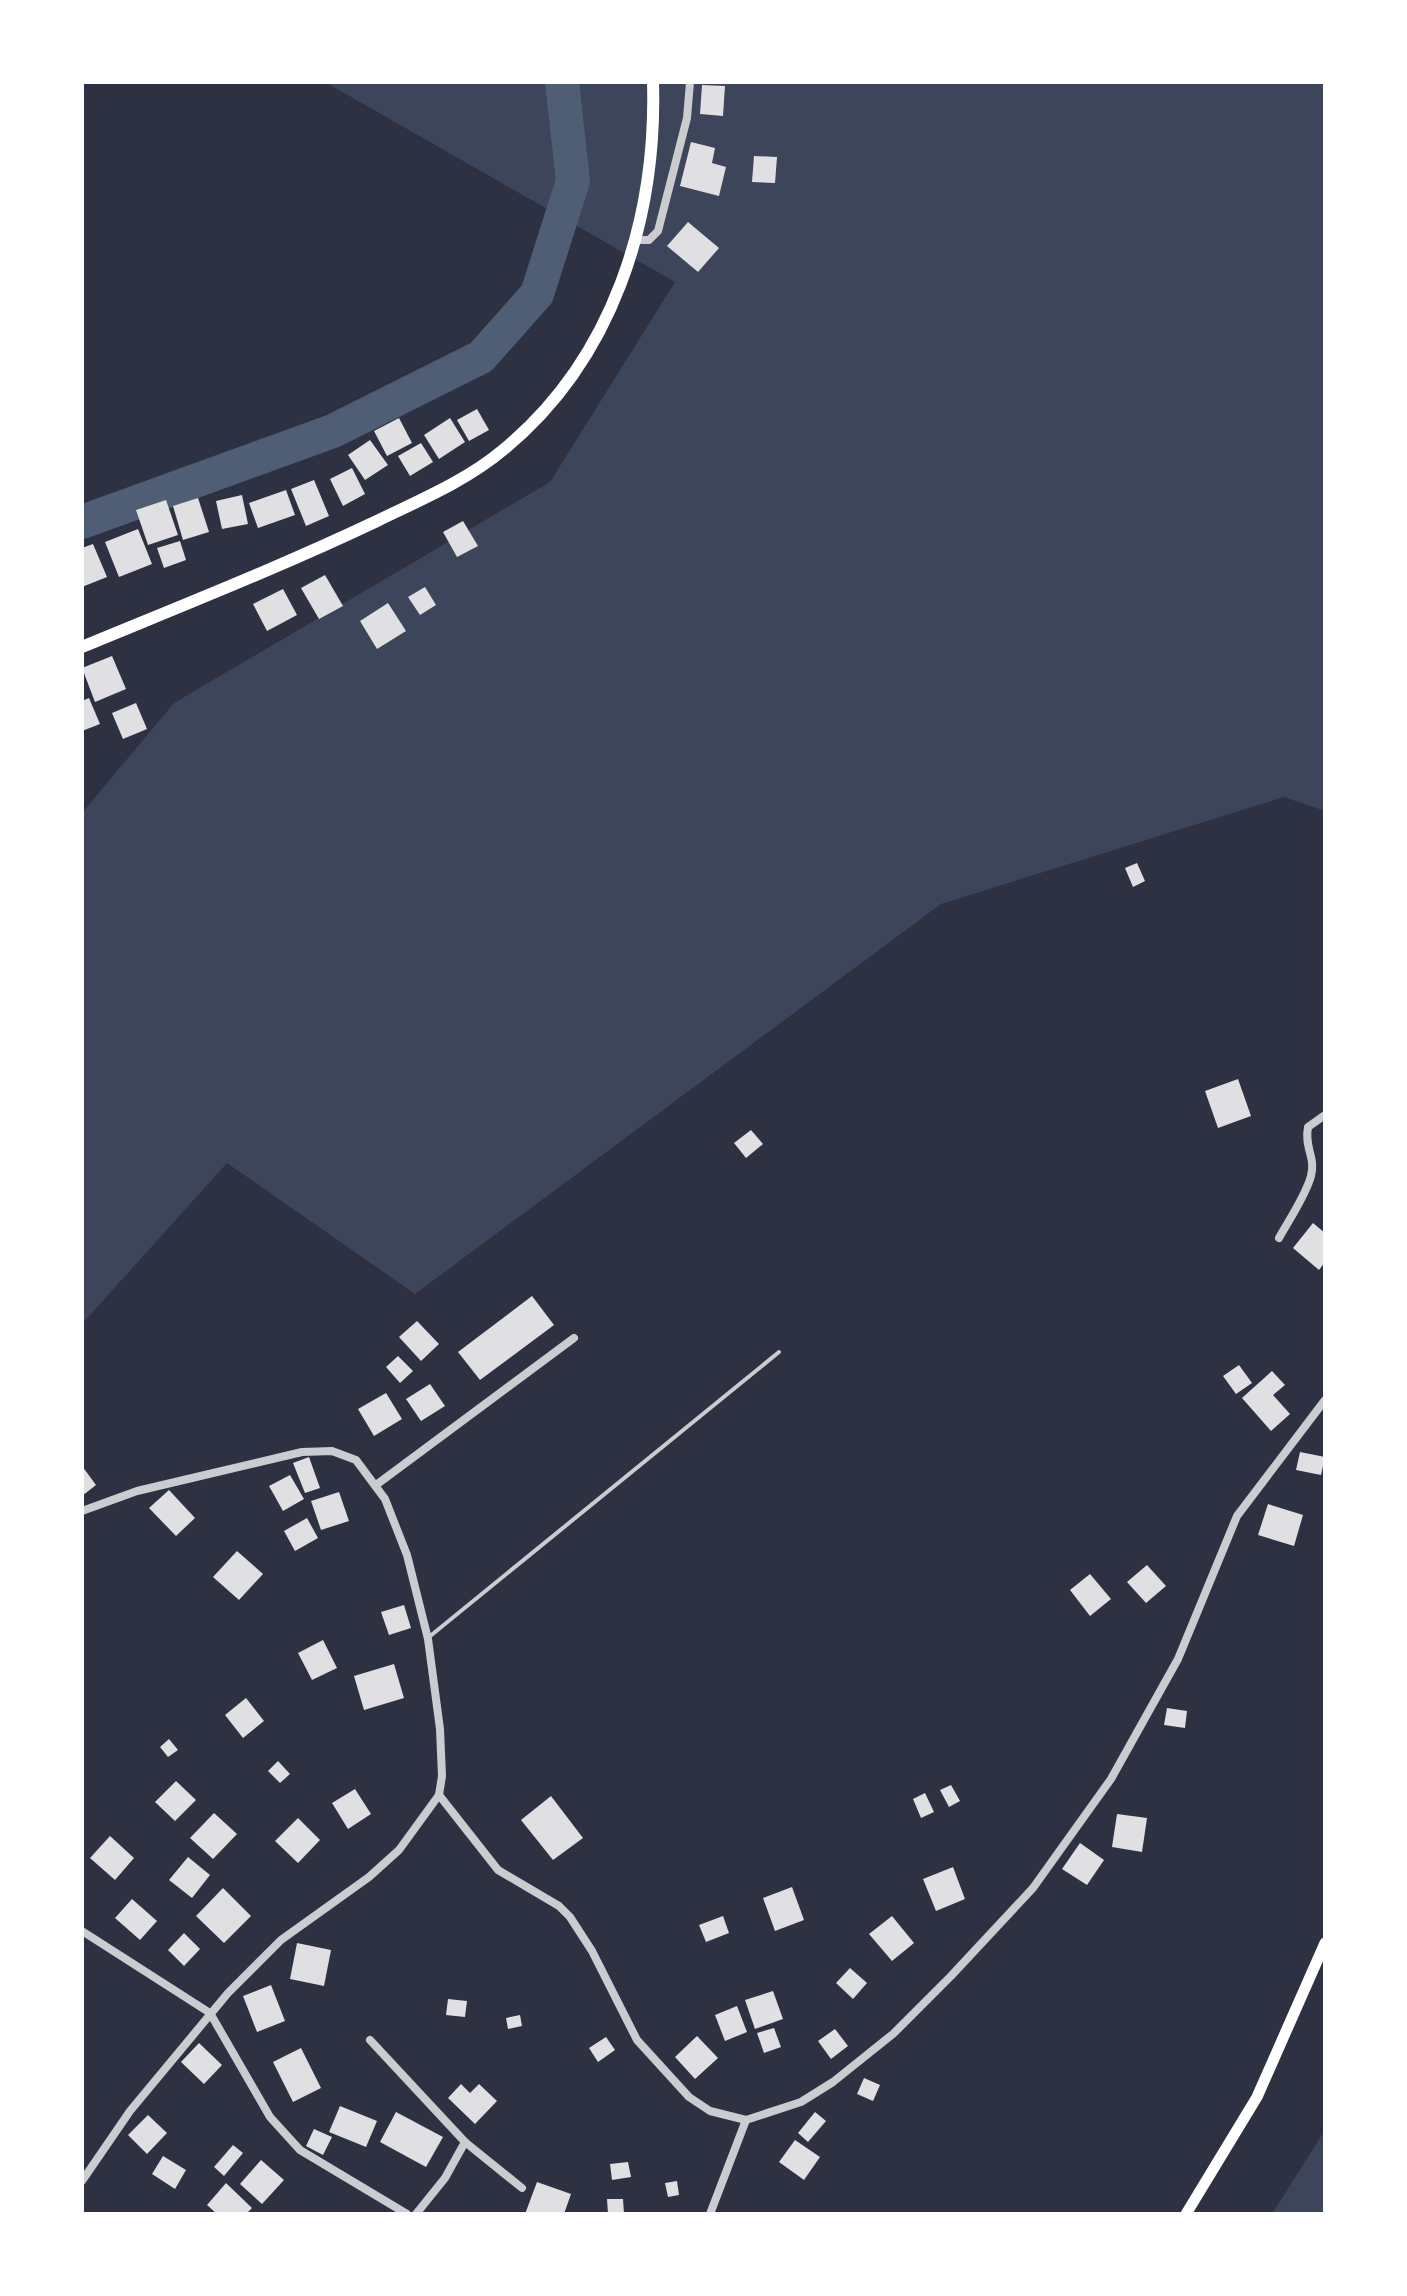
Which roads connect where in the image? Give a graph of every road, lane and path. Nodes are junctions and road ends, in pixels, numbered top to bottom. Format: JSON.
{"nodes":[{"id":1,"x":653,"y":82,"type":"edge"},
{"id":2,"x":690,"y":82,"type":"edge"},
{"id":3,"x":636,"y":240,"type":"junction"},
{"id":4,"x":82,"y":647,"type":"edge"},
{"id":5,"x":1325,"y":1115,"type":"edge"},
{"id":6,"x":1279,"y":1238,"type":"dead end"},
{"id":7,"x":574,"y":1338,"type":"dead end"},
{"id":8,"x":779,"y":1352,"type":"dead end"},
{"id":9,"x":1325,"y":1400,"type":"edge"},
{"id":10,"x":376,"y":1485,"type":"junction"},
{"id":11,"x":82,"y":1511,"type":"edge"},
{"id":12,"x":428,"y":1639,"type":"junction"},
{"id":13,"x":439,"y":1795,"type":"junction"},
{"id":14,"x":82,"y":1931,"type":"edge"},
{"id":15,"x":1325,"y":1943,"type":"edge"},
{"id":16,"x":210,"y":2013,"type":"junction"},
{"id":17,"x":370,"y":2040,"type":"dead end"},
{"id":18,"x":746,"y":2120,"type":"junction"},
{"id":19,"x":465,"y":2142,"type":"junction"},
{"id":20,"x":83,"y":2176,"type":"edge"},
{"id":21,"x":522,"y":2188,"type":"dead end"},
{"id":22,"x":407,"y":2214,"type":"edge"},
{"id":23,"x":416,"y":2214,"type":"edge"},
{"id":24,"x":710,"y":2214,"type":"edge"},
{"id":25,"x":1186,"y":2214,"type":"edge"}],
"edges":[{"from":1,"to":3,"type":"main road"},
{"from":2,"to":3,"type":"street"},
{"from":3,"to":4,"type":"main road"},
{"from":5,"to":6,"type":"street"},
{"from":7,"to":10,"type":"street"},
{"from":8,"to":12,"type":"lane"},
{"from":9,"to":18,"type":"street"},
{"from":10,"to":11,"type":"street"},
{"from":10,"to":12,"type":"street"},
{"from":12,"to":13,"type":"street"},
{"from":13,"to":16,"type":"street"},
{"from":13,"to":18,"type":"street"},
{"from":14,"to":16,"type":"street"},
{"from":15,"to":25,"type":"main road"},
{"from":16,"to":20,"type":"street"},
{"from":16,"to":22,"type":"street"},
{"from":17,"to":19,"type":"street"},
{"from":18,"to":24,"type":"street"},
{"from":19,"to":21,"type":"street"},
{"from":19,"to":23,"type":"street"}]}
